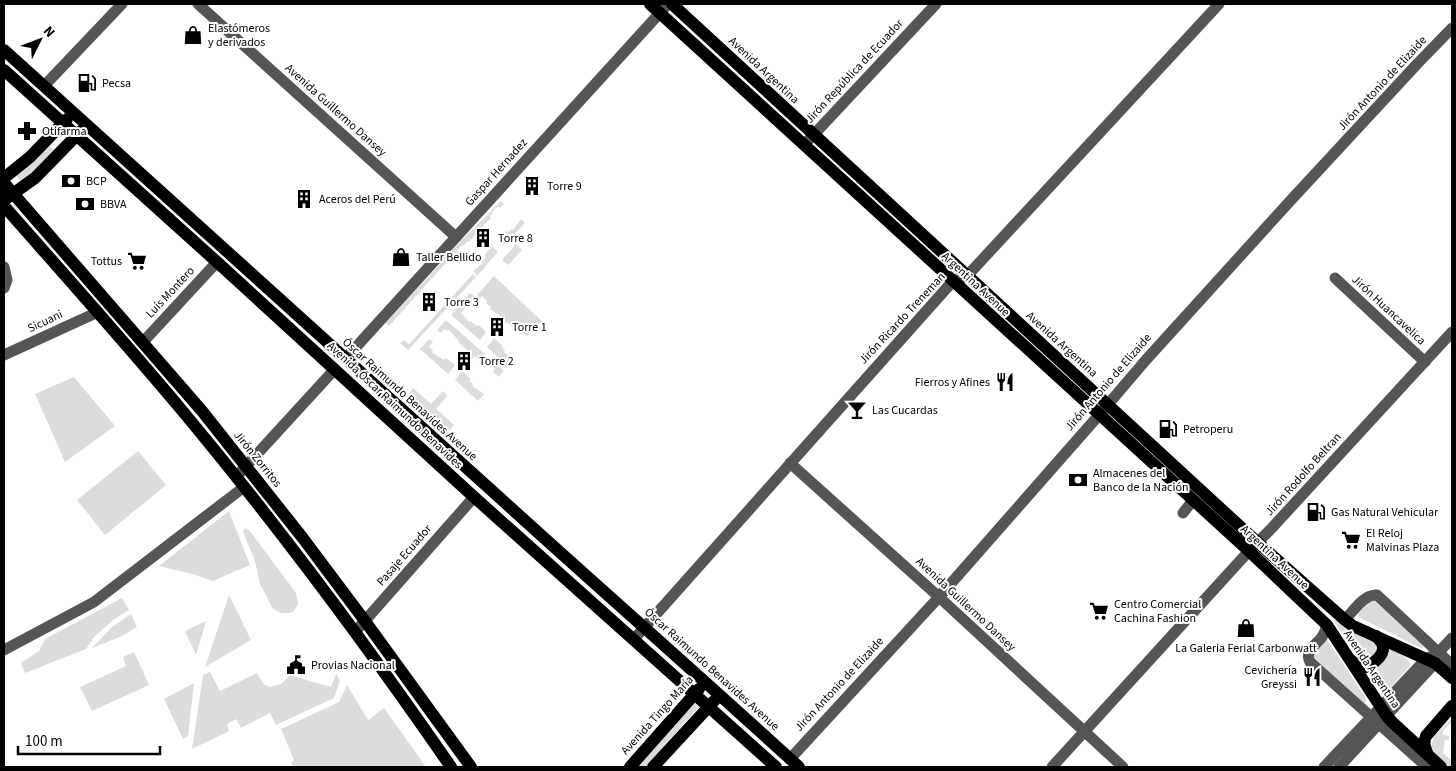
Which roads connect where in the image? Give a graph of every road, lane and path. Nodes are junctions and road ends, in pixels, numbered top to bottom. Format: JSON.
{"nodes":[{"id":1,"x":122,"y":4,"type":"edge"},
{"id":2,"x":198,"y":4,"type":"edge"},
{"id":3,"x":672,"y":4,"type":"edge"},
{"id":4,"x":936,"y":4,"type":"edge"},
{"id":5,"x":1219,"y":4,"type":"edge"},
{"id":6,"x":659,"y":7,"type":"edge"},
{"id":7,"x":1452,"y":28,"type":"edge"},
{"id":8,"x":4,"y":50,"type":"edge"},
{"id":9,"x":4,"y":70,"type":"edge"},
{"id":10,"x":44,"y":86,"type":"junction"},
{"id":11,"x":72,"y":113,"type":"junction"},
{"id":12,"x":63,"y":124,"type":"junction"},
{"id":13,"x":86,"y":125,"type":"junction"},
{"id":14,"x":813,"y":135,"type":"junction"},
{"id":15,"x":76,"y":136,"type":"junction"},
{"id":16,"x":804,"y":145,"type":"junction"},
{"id":17,"x":4,"y":178,"type":"edge"},
{"id":18,"x":4,"y":183,"type":"edge"},
{"id":19,"x":9,"y":197,"type":"edge"},
{"id":20,"x":4,"y":206,"type":"edge"},
{"id":21,"x":456,"y":237,"type":"junction"},
{"id":22,"x":217,"y":262,"type":"junction"},
{"id":23,"x":5,"y":271,"type":"edge"},
{"id":24,"x":967,"y":276,"type":"junction"},
{"id":25,"x":1335,"y":278,"type":"dead end"},
{"id":26,"x":953,"y":281,"type":"junction"},
{"id":27,"x":4,"y":288,"type":"edge"},
{"id":28,"x":98,"y":312,"type":"junction"},
{"id":29,"x":1452,"y":332,"type":"edge"},
{"id":30,"x":143,"y":342,"type":"junction"},
{"id":31,"x":4,"y":355,"type":"edge"},
{"id":32,"x":346,"y":358,"type":"junction"},
{"id":33,"x":1424,"y":362,"type":"junction"},
{"id":34,"x":335,"y":369,"type":"junction"},
{"id":35,"x":1107,"y":405,"type":"junction"},
{"id":36,"x":1099,"y":415,"type":"junction"},
{"id":37,"x":790,"y":463,"type":"junction"},
{"id":38,"x":246,"y":466,"type":"junction"},
{"id":39,"x":240,"y":482,"type":"junction"},
{"id":40,"x":474,"y":497,"type":"junction"},
{"id":41,"x":1193,"y":500,"type":"junction"},
{"id":42,"x":1182,"y":513,"type":"dead end"},
{"id":43,"x":1253,"y":547,"type":"junction"},
{"id":44,"x":939,"y":597,"type":"junction"},
{"id":45,"x":366,"y":620,"type":"junction"},
{"id":46,"x":1345,"y":620,"type":"junction"},
{"id":47,"x":1327,"y":625,"type":"junction"},
{"id":48,"x":644,"y":627,"type":"junction"},
{"id":49,"x":355,"y":632,"type":"junction"},
{"id":50,"x":1376,"y":636,"type":"junction"},
{"id":51,"x":1452,"y":638,"type":"edge"},
{"id":52,"x":634,"y":639,"type":"junction"},
{"id":53,"x":4,"y":650,"type":"edge"},
{"id":54,"x":1433,"y":658,"type":"junction"},
{"id":55,"x":1350,"y":660,"type":"junction"},
{"id":56,"x":1452,"y":665,"type":"edge"},
{"id":57,"x":1452,"y":678,"type":"edge"},
{"id":58,"x":706,"y":682,"type":"junction"},
{"id":59,"x":695,"y":694,"type":"junction"},
{"id":60,"x":720,"y":694,"type":"junction"},
{"id":61,"x":709,"y":706,"type":"junction"},
{"id":62,"x":1452,"y":706,"type":"edge"},
{"id":63,"x":1379,"y":716,"type":"junction"},
{"id":64,"x":1084,"y":732,"type":"junction"},
{"id":65,"x":1428,"y":762,"type":"edge"},
{"id":66,"x":795,"y":763,"type":"edge"},
{"id":67,"x":451,"y":767,"type":"edge"},
{"id":68,"x":471,"y":767,"type":"edge"},
{"id":69,"x":630,"y":767,"type":"edge"},
{"id":70,"x":654,"y":767,"type":"edge"},
{"id":71,"x":776,"y":767,"type":"edge"},
{"id":72,"x":1052,"y":767,"type":"edge"},
{"id":73,"x":1122,"y":767,"type":"edge"},
{"id":74,"x":1324,"y":767,"type":"edge"},
{"id":75,"x":1339,"y":767,"type":"edge"},
{"id":76,"x":1441,"y":767,"type":"edge"}],
"edges":[{"from":1,"to":10,"type":"street"},
{"from":2,"to":21,"type":"street","name":"Avenida Guillermo Dansey"},
{"from":3,"to":14,"type":"main road","name":"Avenida Argentina"},
{"from":4,"to":14,"type":"street","name":"Jirón República de Ecuador"},
{"from":5,"to":24,"type":"street","name":"Jirón Ricardo Treneman"},
{"from":6,"to":16,"type":"main road","name":"Argentina Avenue"},
{"from":6,"to":21,"type":"street","name":"Gaspar Hernadez"},
{"from":7,"to":35,"type":"street","name":"Jirón Antonio de Elizaide"},
{"from":8,"to":10,"type":"main road","name":"Óscar Raimundo Benavides Avenue"},
{"from":9,"to":12,"type":"main road"},
{"from":10,"to":11,"type":"main road","name":"Óscar Raimundo Benavides Avenue"},
{"from":11,"to":12,"type":"main road"},
{"from":11,"to":13,"type":"main road","name":"Óscar Raimundo Benavides Avenue"},
{"from":12,"to":15,"type":"main road","name":"Avenida Óscar Raimundo Benavides"},
{"from":12,"to":17,"type":"main road"},
{"from":13,"to":15,"type":"main road"},
{"from":13,"to":32,"type":"main road","name":"Óscar Raimundo Benavides Avenue"},
{"from":14,"to":16,"type":"street","name":"Jirón República de Ecuador"},
{"from":14,"to":24,"type":"main road","name":"Avenida Argentina"},
{"from":15,"to":19,"type":"main road"},
{"from":15,"to":22,"type":"main road","name":"Avenida Óscar Raimundo Benavides"},
{"from":16,"to":26,"type":"main road","name":"Argentina Avenue"},
{"from":18,"to":19,"type":"main road","name":"Jirón Zorritos"},
{"from":19,"to":30,"type":"main road","name":"Jirón Zorritos"},
{"from":20,"to":28,"type":"main road"},
{"from":21,"to":32,"type":"street","name":"Gaspar Hernadez"},
{"from":22,"to":30,"type":"street","name":"Luís Montero"},
{"from":22,"to":34,"type":"main road","name":"Avenida Óscar Raimundo Benavides"},
{"from":23,"to":27,"type":"street"},
{"from":24,"to":26,"type":"street","name":"Jirón Ricardo Treneman"},
{"from":24,"to":35,"type":"main road","name":"Avenida Argentina"},
{"from":25,"to":33,"type":"street","name":"Jirón Huancavelica"},
{"from":26,"to":36,"type":"main road","name":"Argentina Avenue"},
{"from":26,"to":37,"type":"street","name":"Jirón Ricardo Treneman"},
{"from":28,"to":31,"type":"street","name":"Sicuani"},
{"from":28,"to":39,"type":"main road"},
{"from":29,"to":33,"type":"street","name":"Jirón Rodolfo Beltran"},
{"from":30,"to":38,"type":"main road","name":"Jirón Zorritos"},
{"from":32,"to":48,"type":"main road","name":"Óscar Raimundo Benavides Avenue"},
{"from":33,"to":43,"type":"street","name":"Jirón Rodolfo Beltran"},
{"from":34,"to":38,"type":"street"},
{"from":34,"to":40,"type":"main road","name":"Avenida Óscar Raimundo Benavides"},
{"from":35,"to":36,"type":"street","name":"Jirón Antonio de Elizaide"},
{"from":35,"to":43,"type":"main road","name":"Avenida Argentina"},
{"from":36,"to":41,"type":"main road","name":"Argentina Avenue"},
{"from":36,"to":44,"type":"street","name":"Jirón Antonio de Elizaide"},
{"from":37,"to":44,"type":"street","name":"Avenida Guillermo Dansey"},
{"from":37,"to":48,"type":"street","name":"Jirón Ricardo Treneman"},
{"from":38,"to":39,"type":"street"},
{"from":38,"to":45,"type":"main road","name":"Jirón Zorritos"},
{"from":39,"to":49,"type":"main road"},
{"from":39,"to":53,"type":"street"},
{"from":40,"to":45,"type":"street","name":"Pasaje Ecuador"},
{"from":40,"to":52,"type":"main road","name":"Avenida Óscar Raimundo Benavides"},
{"from":41,"to":42,"type":"street"},
{"from":41,"to":43,"type":"main road","name":"Argentina Avenue"},
{"from":43,"to":46,"type":"main road","name":"Avenida Argentina"},
{"from":43,"to":47,"type":"main road","name":"Argentina Avenue"},
{"from":43,"to":64,"type":"street","name":"Jirón Rodolfo Beltran"},
{"from":44,"to":64,"type":"street","name":"Avenida Guillermo Dansey"},
{"from":44,"to":66,"type":"street","name":"Jirón Antonio de Elizaide"},
{"from":45,"to":49,"type":"street","name":"Pasaje Ecuador"},
{"from":45,"to":68,"type":"main road","name":"Jirón Zorritos"},
{"from":46,"to":50,"type":"main road","name":"Avenida Argentina"},
{"from":46,"to":54,"type":"street"},
{"from":47,"to":55,"type":"main road","name":"Avenida Argentina"},
{"from":47,"to":63,"type":"street"},
{"from":48,"to":52,"type":"street","name":"Jirón Ricardo Treneman"},
{"from":48,"to":58,"type":"main road","name":"Óscar Raimundo Benavides Avenue"},
{"from":49,"to":67,"type":"main road"},
{"from":50,"to":54,"type":"main road","name":"Avenida Argentina"},
{"from":50,"to":55,"type":"main road"},
{"from":51,"to":54,"type":"street"},
{"from":52,"to":59,"type":"main road","name":"Avenida Óscar Raimundo Benavides"},
{"from":54,"to":56,"type":"street"},
{"from":54,"to":57,"type":"main road","name":"Avenida Argentina"},
{"from":54,"to":63,"type":"street"},
{"from":55,"to":63,"type":"main road","name":"Avenida Argentina"},
{"from":58,"to":59,"type":"main road","name":"Avenida Tingo María"},
{"from":58,"to":60,"type":"main road","name":"Óscar Raimundo Benavides Avenue"},
{"from":59,"to":61,"type":"main road","name":"Avenida Óscar Raimundo Benavides"},
{"from":59,"to":69,"type":"main road","name":"Avenida Tingo María"},
{"from":60,"to":61,"type":"main road"},
{"from":60,"to":66,"type":"main road","name":"Óscar Raimundo Benavides Avenue"},
{"from":61,"to":70,"type":"main road"},
{"from":61,"to":71,"type":"main road"},
{"from":62,"to":65,"type":"main road"},
{"from":63,"to":65,"type":"main road","name":"Avenida Argentina"},
{"from":63,"to":74,"type":"street"},
{"from":63,"to":75,"type":"street"},
{"from":64,"to":72,"type":"street","name":"Jirón Rodolfo Beltran"},
{"from":64,"to":73,"type":"street","name":"Avenida Guillermo Dansey"},
{"from":65,"to":76,"type":"main road","name":"Avenida Argentina"}]}
